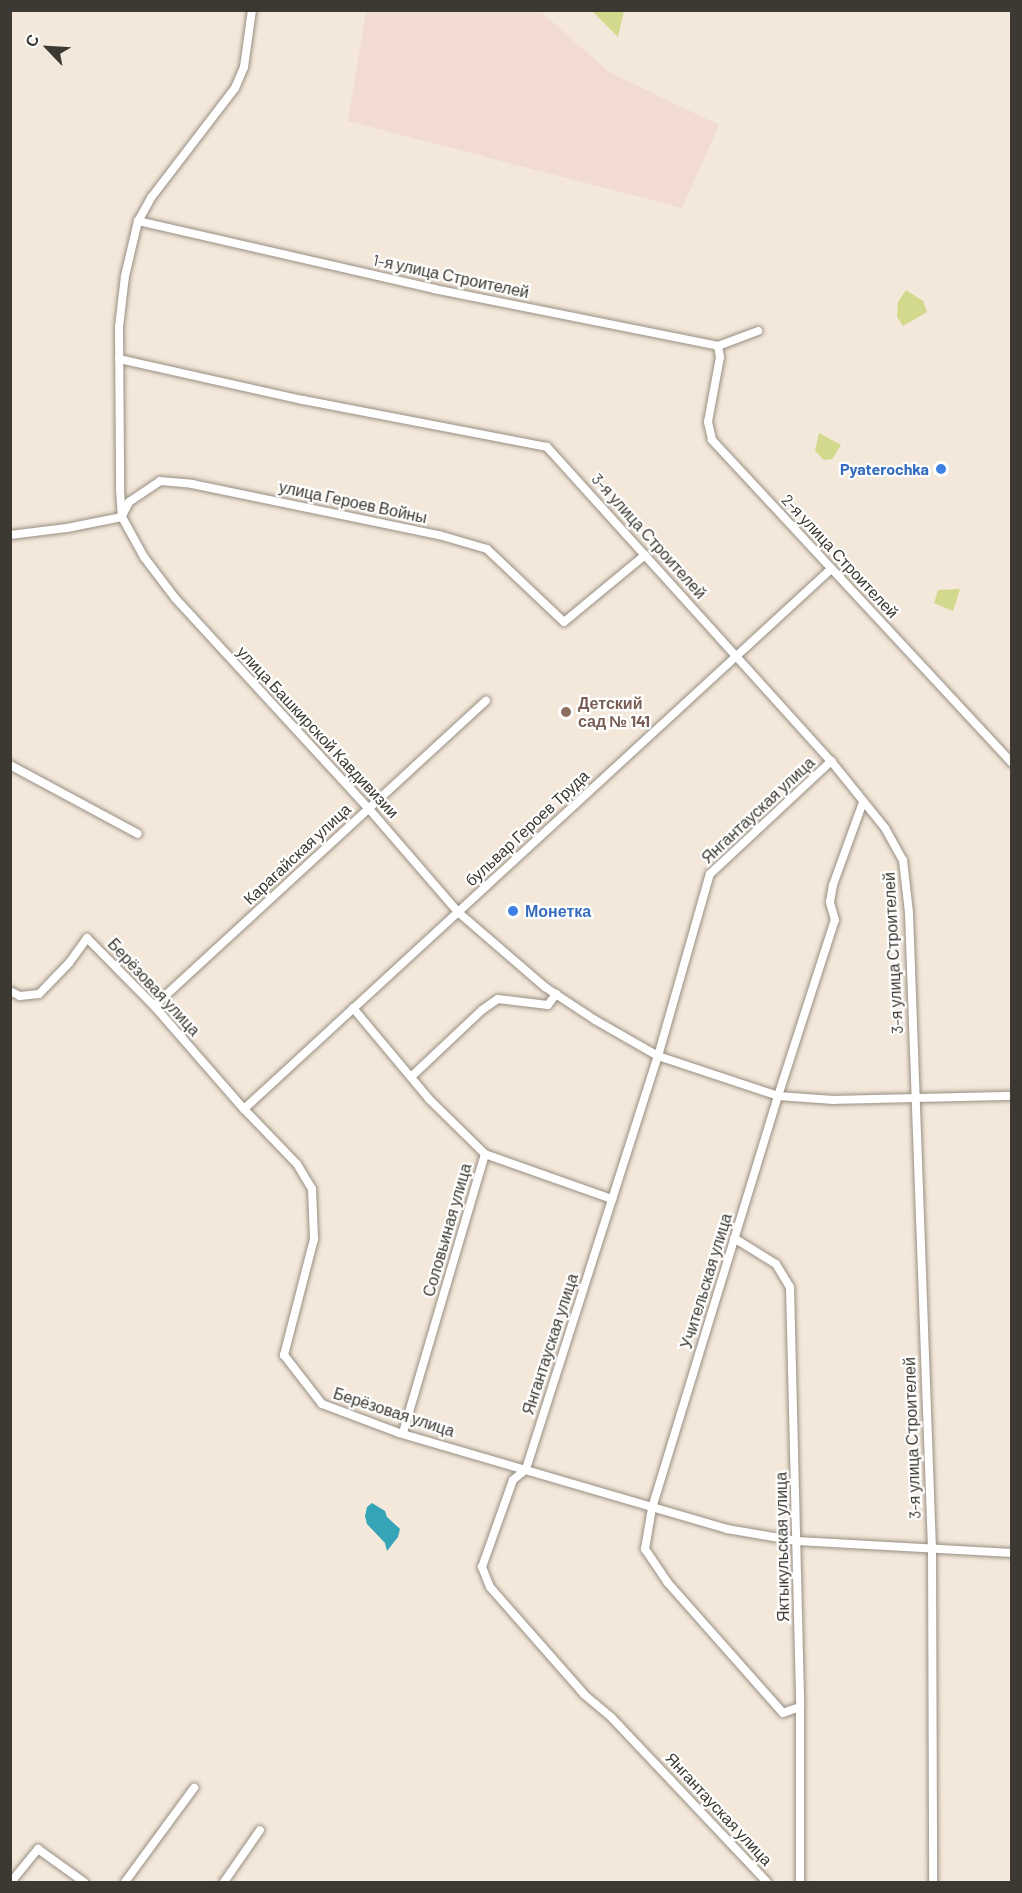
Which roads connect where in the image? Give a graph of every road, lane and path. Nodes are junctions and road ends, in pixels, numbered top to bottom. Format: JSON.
{"nodes":[{"id":1,"x":252,"y":10,"type":"edge"},
{"id":2,"x":138,"y":221,"type":"junction"},
{"id":3,"x":758,"y":331,"type":"dead end"},
{"id":4,"x":718,"y":346,"type":"junction"},
{"id":5,"x":119,"y":359,"type":"junction"},
{"id":6,"x":122,"y":517,"type":"junction"},
{"id":7,"x":10,"y":535,"type":"edge"},
{"id":8,"x":645,"y":555,"type":"junction"},
{"id":9,"x":831,"y":569,"type":"junction"},
{"id":10,"x":737,"y":656,"type":"junction"},
{"id":11,"x":486,"y":701,"type":"dead end"},
{"id":12,"x":831,"y":761,"type":"junction"},
{"id":13,"x":1011,"y":763,"type":"edge"},
{"id":14,"x":10,"y":765,"type":"edge"},
{"id":15,"x":863,"y":802,"type":"junction"},
{"id":16,"x":369,"y":809,"type":"junction"},
{"id":17,"x":138,"y":834,"type":"dead end"},
{"id":18,"x":458,"y":912,"type":"junction"},
{"id":19,"x":10,"y":991,"type":"edge"},
{"id":20,"x":556,"y":994,"type":"junction"},
{"id":21,"x":154,"y":1006,"type":"junction"},
{"id":22,"x":353,"y":1008,"type":"junction"},
{"id":23,"x":658,"y":1056,"type":"junction"},
{"id":24,"x":412,"y":1076,"type":"junction"},
{"id":25,"x":778,"y":1096,"type":"junction"},
{"id":26,"x":1011,"y":1096,"type":"edge"},
{"id":27,"x":914,"y":1099,"type":"junction"},
{"id":28,"x":244,"y":1109,"type":"junction"},
{"id":29,"x":485,"y":1155,"type":"junction"},
{"id":30,"x":612,"y":1199,"type":"junction"},
{"id":31,"x":734,"y":1238,"type":"junction"},
{"id":32,"x":403,"y":1433,"type":"junction"},
{"id":33,"x":526,"y":1469,"type":"junction"},
{"id":34,"x":652,"y":1508,"type":"junction"},
{"id":35,"x":797,"y":1541,"type":"junction"},
{"id":36,"x":932,"y":1549,"type":"junction"},
{"id":37,"x":1011,"y":1553,"type":"edge"},
{"id":38,"x":800,"y":1707,"type":"junction"},
{"id":39,"x":194,"y":1788,"type":"dead end"},
{"id":40,"x":260,"y":1830,"type":"dead end"},
{"id":41,"x":11,"y":1882,"type":"edge"},
{"id":42,"x":84,"y":1882,"type":"edge"},
{"id":43,"x":125,"y":1882,"type":"edge"},
{"id":44,"x":224,"y":1882,"type":"edge"},
{"id":45,"x":767,"y":1882,"type":"edge"},
{"id":46,"x":800,"y":1882,"type":"edge"},
{"id":47,"x":933,"y":1882,"type":"edge"}],
"edges":[{"from":1,"to":2,"type":"street","name":"улица Башкирской Кавдивизии"},
{"from":2,"to":4,"type":"street","name":"1-я улица Строителей"},
{"from":2,"to":5,"type":"street","name":"улица Башкирской Кавдивизии"},
{"from":3,"to":4,"type":"street"},
{"from":4,"to":9,"type":"street","name":"2-я улица Строителей"},
{"from":5,"to":6,"type":"street","name":"улица Башкирской Кавдивизии"},
{"from":5,"to":8,"type":"street","name":"3-я улица Строителей"},
{"from":6,"to":7,"type":"street"},
{"from":6,"to":8,"type":"street","name":"улица Героев Войны"},
{"from":6,"to":16,"type":"street","name":"улица Башкирской Кавдивизии"},
{"from":8,"to":10,"type":"street","name":"3-я улица Строителей"},
{"from":9,"to":10,"type":"street","name":"бульвар Героев Труда"},
{"from":9,"to":13,"type":"street","name":"2-я улица Строителей"},
{"from":10,"to":12,"type":"street","name":"3-я улица Строителей"},
{"from":10,"to":18,"type":"street","name":"бульвар Героев Труда"},
{"from":11,"to":16,"type":"street","name":"Карагайская улица"},
{"from":12,"to":15,"type":"street","name":"3-я улица Строителей"},
{"from":12,"to":23,"type":"street","name":"Янгантауская улица"},
{"from":14,"to":17,"type":"street"},
{"from":15,"to":25,"type":"street","name":"Учительская улица"},
{"from":15,"to":27,"type":"street","name":"3-я улица Строителей"},
{"from":16,"to":18,"type":"street","name":"улица Башкирской Кавдивизии"},
{"from":16,"to":21,"type":"street","name":"Карагайская улица"},
{"from":18,"to":20,"type":"street","name":"улица Башкирской Кавдивизии"},
{"from":18,"to":22,"type":"street","name":"бульвар Героев Труда"},
{"from":19,"to":21,"type":"street","name":"Берёзовая улица"},
{"from":20,"to":23,"type":"street","name":"улица Башкирской Кавдивизии"},
{"from":20,"to":24,"type":"street"},
{"from":21,"to":28,"type":"street","name":"Берёзовая улица"},
{"from":22,"to":24,"type":"street","name":"Соловьиная улица"},
{"from":22,"to":28,"type":"street","name":"бульвар Героев Труда"},
{"from":23,"to":25,"type":"street","name":"улица Башкирской Кавдивизии"},
{"from":23,"to":30,"type":"street","name":"Янгантауская улица"},
{"from":24,"to":29,"type":"street","name":"Соловьиная улица"},
{"from":25,"to":27,"type":"street","name":"улица Башкирской Кавдивизии"},
{"from":25,"to":31,"type":"street","name":"Учительская улица"},
{"from":26,"to":27,"type":"street","name":"улица Башкирской Кавдивизии"},
{"from":27,"to":36,"type":"street","name":"3-я улица Строителей"},
{"from":28,"to":32,"type":"street","name":"Берёзовая улица"},
{"from":29,"to":30,"type":"street"},
{"from":29,"to":32,"type":"street","name":"Соловьиная улица"},
{"from":30,"to":33,"type":"street","name":"Янгантауская улица"},
{"from":31,"to":34,"type":"street","name":"Учительская улица"},
{"from":31,"to":35,"type":"street","name":"Яктыкульская улица"},
{"from":32,"to":33,"type":"street","name":"Берёзовая улица"},
{"from":33,"to":34,"type":"street","name":"Берёзовая улица"},
{"from":33,"to":45,"type":"street","name":"Янгантауская улица"},
{"from":34,"to":35,"type":"street","name":"Берёзовая улица"},
{"from":34,"to":38,"type":"street","name":"Учительская улица"},
{"from":35,"to":36,"type":"street","name":"Берёзовая улица"},
{"from":35,"to":38,"type":"street","name":"Яктыкульская улица"},
{"from":36,"to":37,"type":"street","name":"Берёзовая улица"},
{"from":36,"to":47,"type":"street","name":"3-я улица Строителей"},
{"from":38,"to":46,"type":"street","name":"Яктыкульская улица"},
{"from":39,"to":43,"type":"street"},
{"from":40,"to":44,"type":"street"},
{"from":41,"to":42,"type":"street"}]}
